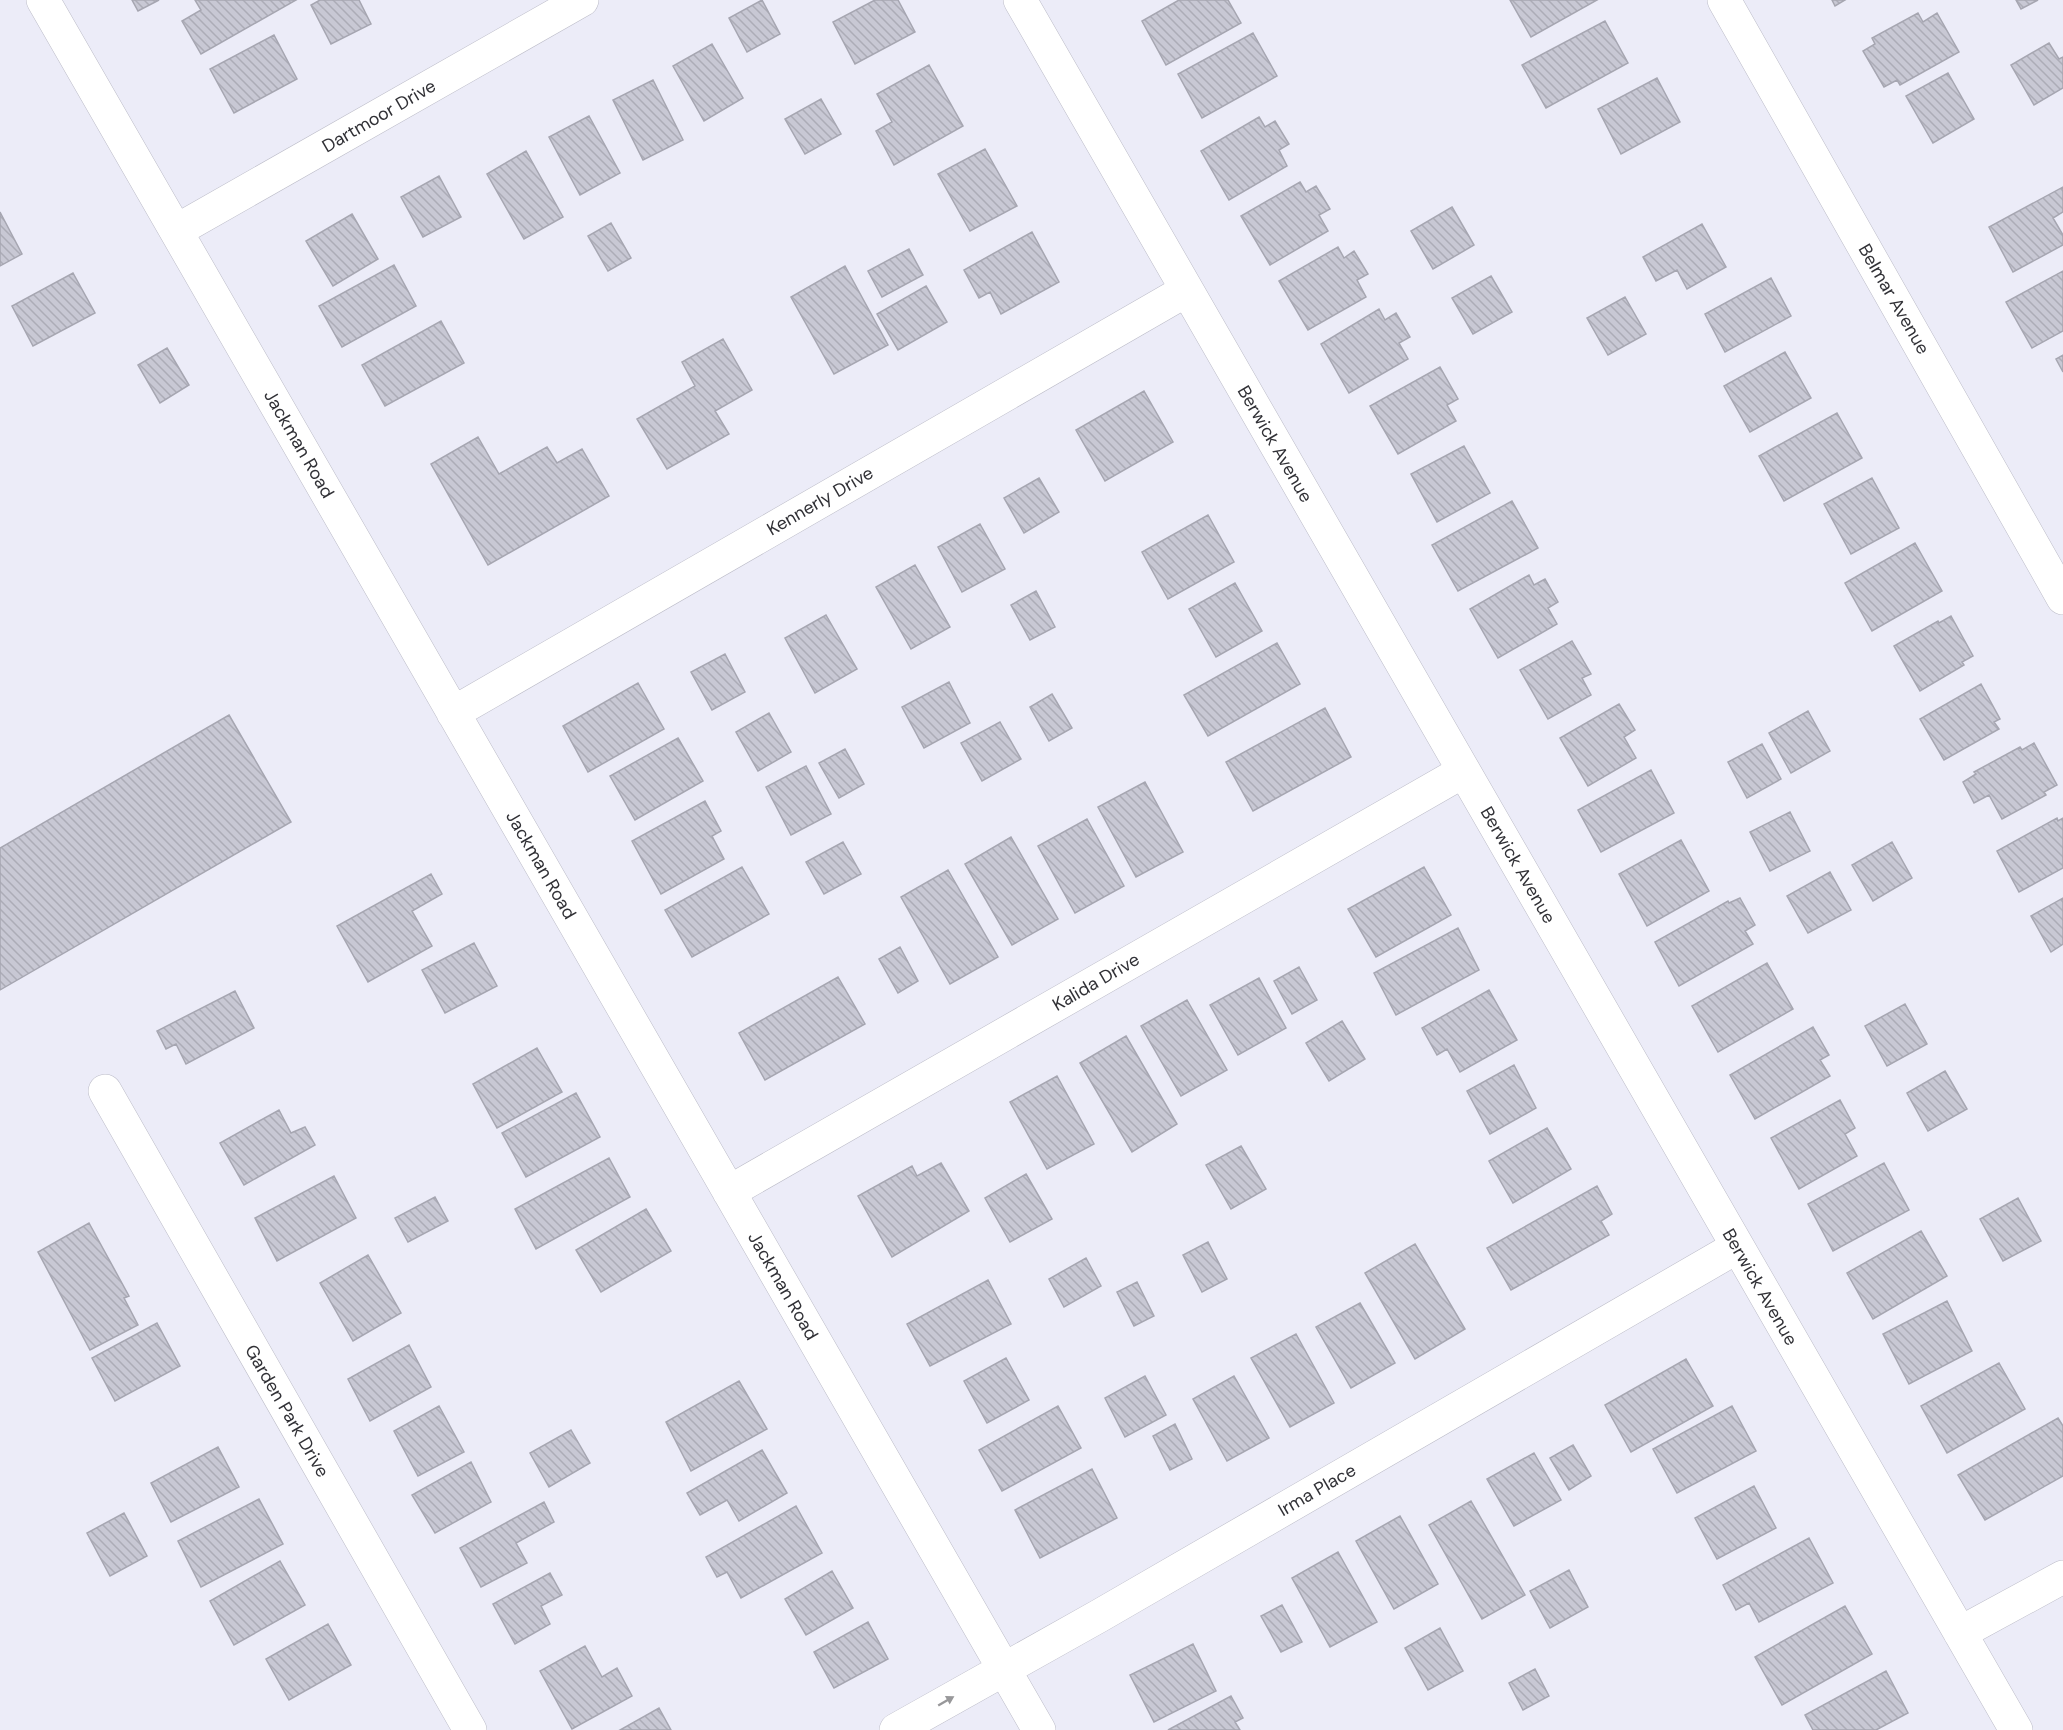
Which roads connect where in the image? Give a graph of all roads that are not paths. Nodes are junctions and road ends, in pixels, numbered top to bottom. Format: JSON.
{"nodes":[{"id":1,"x":43,"y":0,"type":"edge"},
{"id":2,"x":582,"y":0,"type":"edge"},
{"id":3,"x":1020,"y":0,"type":"edge"},
{"id":4,"x":1724,"y":0,"type":"edge"},
{"id":5,"x":176,"y":231,"type":"junction"},
{"id":6,"x":1188,"y":290,"type":"junction"},
{"id":7,"x":2063,"y":598,"type":"edge"},
{"id":8,"x":453,"y":713,"type":"junction"},
{"id":9,"x":1464,"y":771,"type":"junction"},
{"id":10,"x":105,"y":1091,"type":"dead end"},
{"id":11,"x":729,"y":1192,"type":"junction"},
{"id":12,"x":1737,"y":1247,"type":"junction"},
{"id":13,"x":2063,"y":1577,"type":"edge"},
{"id":14,"x":1960,"y":1633,"type":"junction"},
{"id":15,"x":1003,"y":1668,"type":"junction"},
{"id":16,"x":470,"y":1730,"type":"edge"},
{"id":17,"x":896,"y":1730,"type":"edge"},
{"id":18,"x":1039,"y":1730,"type":"edge"},
{"id":19,"x":2016,"y":1730,"type":"edge"}],
"edges":[{"from":1,"to":5,"type":"street","name":"Jackman Road"},
{"from":2,"to":5,"type":"street","name":"Dartmoor Drive"},
{"from":3,"to":6,"type":"street","name":"Berwick Avenue"},
{"from":4,"to":7,"type":"street","name":"Belmar Avenue"},
{"from":5,"to":8,"type":"street","name":"Jackman Road"},
{"from":6,"to":8,"type":"street","name":"Kennerly Drive"},
{"from":6,"to":9,"type":"street","name":"Berwick Avenue"},
{"from":8,"to":11,"type":"street","name":"Jackman Road"},
{"from":9,"to":11,"type":"street","name":"Kalida Drive"},
{"from":9,"to":12,"type":"street","name":"Berwick Avenue"},
{"from":10,"to":16,"type":"street","name":"Garden Park Drive"},
{"from":11,"to":15,"type":"street","name":"Jackman Road"},
{"from":12,"to":14,"type":"street","name":"Berwick Avenue"},
{"from":12,"to":15,"type":"street","name":"Irma Place"},
{"from":13,"to":14,"type":"street"},
{"from":14,"to":19,"type":"street","name":"Berwick Avenue"},
{"from":17,"to":15,"type":"street","name":"Irma Place","one_way":true},
{"from":15,"to":18,"type":"street","name":"Jackman Road"}]}
